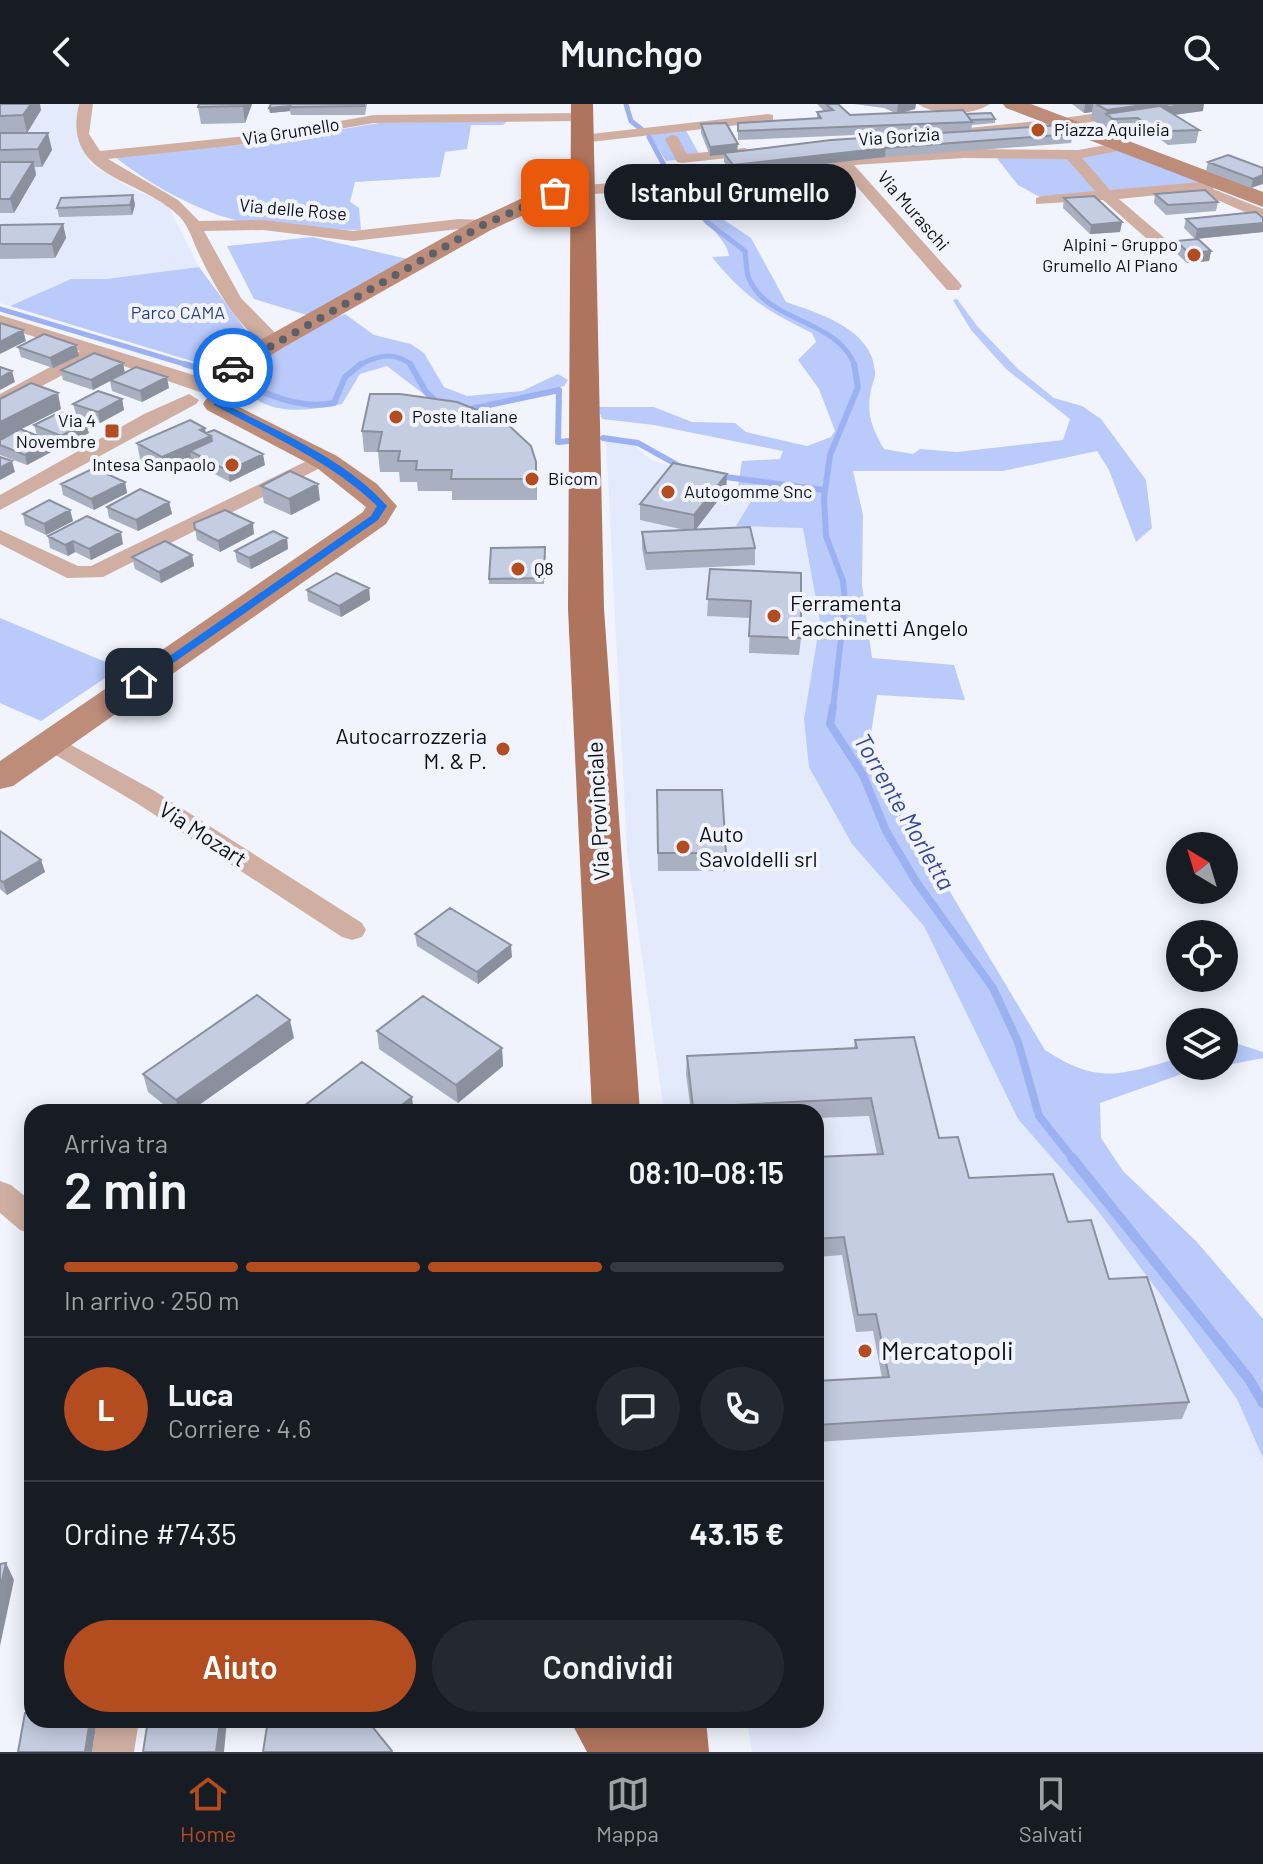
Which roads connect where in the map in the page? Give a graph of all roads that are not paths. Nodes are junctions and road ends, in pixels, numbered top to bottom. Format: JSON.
{"nodes":[{"id":1,"x":86,"y":104,"type":"edge"},
{"id":2,"x":925,"y":104,"type":"edge"},
{"id":3,"x":983,"y":104,"type":"edge"},
{"id":4,"x":1013,"y":104,"type":"edge"},
{"id":5,"x":1187,"y":104,"type":"edge"},
{"id":6,"x":768,"y":118,"type":"edge"},
{"id":7,"x":582,"y":120,"type":"edge"},
{"id":8,"x":1057,"y":123,"type":"junction"},
{"id":9,"x":926,"y":135,"type":"edge"},
{"id":10,"x":672,"y":139,"type":"dead end"},
{"id":11,"x":1123,"y":146,"type":"junction"},
{"id":12,"x":766,"y":149,"type":"edge"},
{"id":13,"x":1070,"y":153,"type":"junction"},
{"id":14,"x":721,"y":155,"type":"junction"},
{"id":15,"x":97,"y":156,"type":"junction"},
{"id":16,"x":843,"y":161,"type":"junction"},
{"id":17,"x":733,"y":176,"type":"junction"},
{"id":18,"x":1206,"y":182,"type":"junction"},
{"id":19,"x":582,"y":190,"type":"junction"},
{"id":20,"x":1106,"y":195,"type":"junction"},
{"id":21,"x":1263,"y":200,"type":"edge"},
{"id":22,"x":1042,"y":201,"type":"dead end"},
{"id":23,"x":1263,"y":215,"type":"edge"},
{"id":24,"x":483,"y":225,"type":"junction"},
{"id":25,"x":194,"y":226,"type":"junction"},
{"id":26,"x":1161,"y":243,"type":"dead end"},
{"id":27,"x":953,"y":286,"type":"dead end"},
{"id":28,"x":0,"y":320,"type":"edge"},
{"id":29,"x":275,"y":342,"type":"junction"},
{"id":30,"x":96,"y":350,"type":"junction"},
{"id":31,"x":207,"y":394,"type":"junction"},
{"id":32,"x":0,"y":402,"type":"edge"},
{"id":33,"x":321,"y":460,"type":"junction"},
{"id":34,"x":0,"y":504,"type":"edge"},
{"id":35,"x":0,"y":536,"type":"edge"},
{"id":36,"x":51,"y":742,"type":"junction"},
{"id":37,"x":0,"y":778,"type":"edge"},
{"id":38,"x":352,"y":930,"type":"dead end"},
{"id":39,"x":616,"y":1104,"type":"edge"},
{"id":40,"x":0,"y":1194,"type":"edge"},
{"id":41,"x":24,"y":1214,"type":"edge"},
{"id":42,"x":117,"y":1728,"type":"edge"},
{"id":43,"x":609,"y":1728,"type":"edge"},
{"id":44,"x":674,"y":1728,"type":"edge"},
{"id":45,"x":113,"y":1752,"type":"edge"},
{"id":46,"x":627,"y":1752,"type":"edge"},
{"id":47,"x":676,"y":1752,"type":"edge"}],
"edges":[{"from":1,"to":15,"type":"street"},
{"from":2,"to":3,"type":"street"},
{"from":4,"to":8,"type":"street"},
{"from":5,"to":8,"type":"street"},
{"from":6,"to":7,"type":"street","name":"Via Grumello"},
{"from":7,"to":15,"type":"street","name":"Via Grumello"},
{"from":7,"to":19,"type":"main road"},
{"from":8,"to":9,"type":"street"},
{"from":8,"to":11,"type":"street"},
{"from":10,"to":14,"type":"street"},
{"from":11,"to":13,"type":"street","name":"Via Gorizia"},
{"from":11,"to":18,"type":"street"},
{"from":12,"to":14,"type":"street"},
{"from":13,"to":16,"type":"street","name":"Via Gorizia"},
{"from":13,"to":20,"type":"street"},
{"from":14,"to":17,"type":"street"},
{"from":15,"to":25,"type":"street"},
{"from":16,"to":17,"type":"street","name":"Via Gorizia"},
{"from":16,"to":27,"type":"street","name":"Via Muraschi"},
{"from":17,"to":19,"type":"street","name":"Via Gorizia"},
{"from":18,"to":20,"type":"street"},
{"from":18,"to":21,"type":"street"},
{"from":18,"to":23,"type":"street"},
{"from":19,"to":24,"type":"street"},
{"from":19,"to":39,"type":"main road","name":"Via Provinciale"},
{"from":20,"to":22,"type":"street"},
{"from":20,"to":26,"type":"street"},
{"from":24,"to":25,"type":"street","name":"Via delle Rose"},
{"from":24,"to":29,"type":"street"},
{"from":25,"to":29,"type":"street"},
{"from":28,"to":30,"type":"street"},
{"from":29,"to":31,"type":"street"},
{"from":30,"to":31,"type":"street"},
{"from":30,"to":32,"type":"street"},
{"from":31,"to":33,"type":"street"},
{"from":31,"to":34,"type":"street"},
{"from":33,"to":35,"type":"street"},
{"from":33,"to":36,"type":"street"},
{"from":36,"to":37,"type":"street"},
{"from":36,"to":38,"type":"street","name":"Via Mozart"},
{"from":40,"to":41,"type":"street"},
{"from":42,"to":45,"type":"street"},
{"from":43,"to":46,"type":"main road"},
{"from":44,"to":47,"type":"main road"}]}
